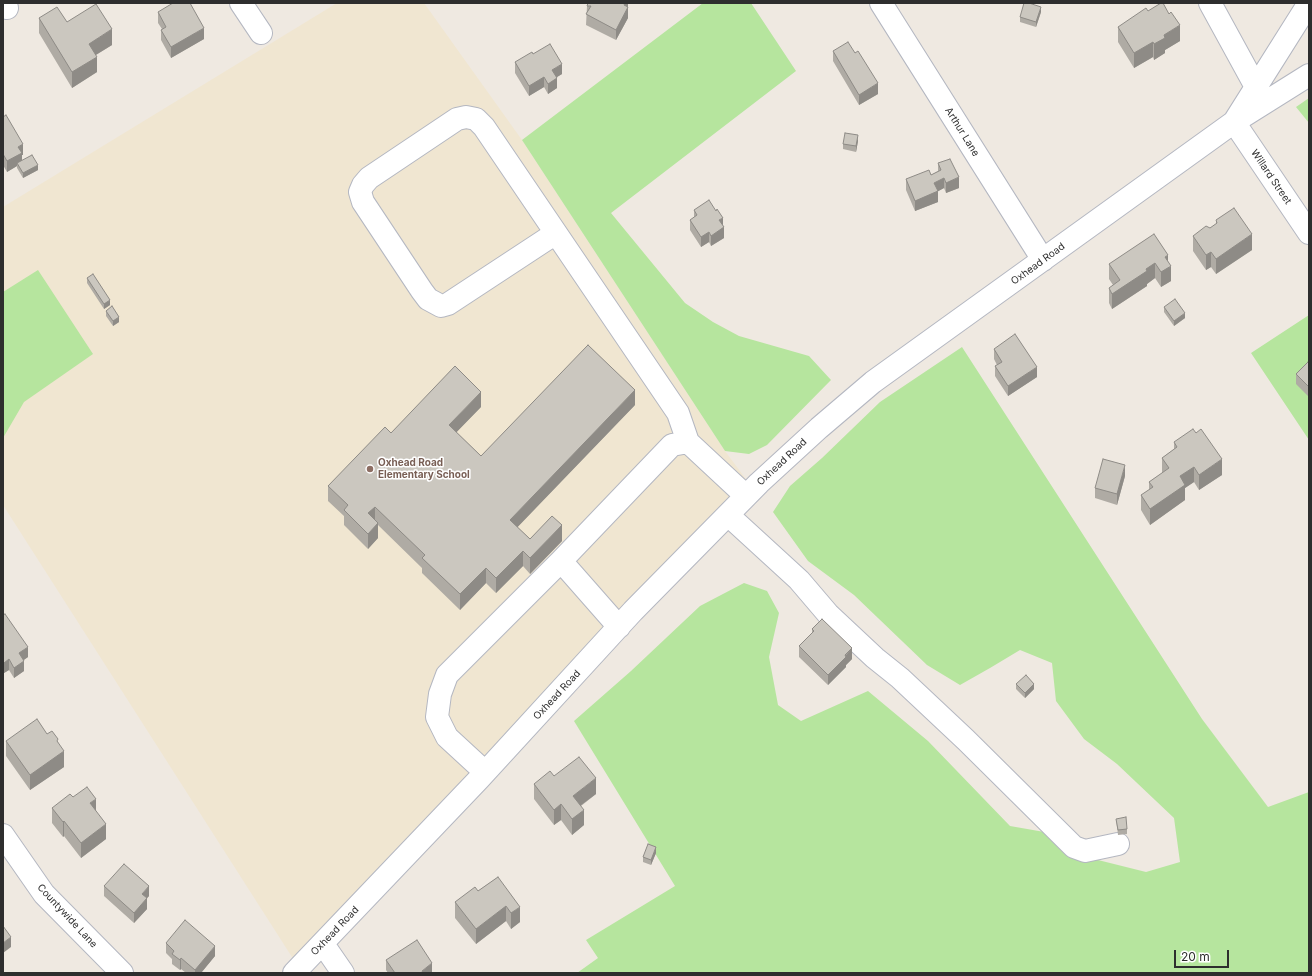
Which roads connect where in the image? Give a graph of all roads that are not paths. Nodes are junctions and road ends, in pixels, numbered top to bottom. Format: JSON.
{"nodes":[{"id":1,"x":241,"y":3,"type":"edge"},
{"id":2,"x":881,"y":3,"type":"edge"},
{"id":3,"x":1210,"y":3,"type":"edge"},
{"id":4,"x":1309,"y":3,"type":"edge"},
{"id":5,"x":261,"y":33,"type":"dead end"},
{"id":6,"x":1309,"y":75,"type":"edge"},
{"id":7,"x":1256,"y":87,"type":"junction"},
{"id":8,"x":1234,"y":122,"type":"junction"},
{"id":9,"x":556,"y":233,"type":"junction"},
{"id":10,"x":1309,"y":233,"type":"edge"},
{"id":11,"x":1043,"y":260,"type":"junction"},
{"id":12,"x":688,"y":442,"type":"junction"},
{"id":13,"x":746,"y":496,"type":"junction"},
{"id":14,"x":728,"y":515,"type":"junction"},
{"id":15,"x":561,"y":561,"type":"junction"},
{"id":16,"x":619,"y":627,"type":"junction"},
{"id":17,"x":485,"y":772,"type":"junction"},
{"id":18,"x":3,"y":836,"type":"edge"},
{"id":19,"x":1118,"y":844,"type":"dead end"},
{"id":20,"x":323,"y":944,"type":"junction"},
{"id":21,"x":122,"y":973,"type":"edge"},
{"id":22,"x":294,"y":973,"type":"edge"},
{"id":23,"x":343,"y":973,"type":"edge"}],
"edges":[{"from":1,"to":5,"type":"street"},
{"from":2,"to":11,"type":"street","name":"Arthur Lane"},
{"from":3,"to":7,"type":"street"},
{"from":4,"to":7,"type":"street","name":"Oxhead Road"},
{"from":6,"to":8,"type":"street"},
{"from":7,"to":8,"type":"street","name":"Oxhead Road"},
{"from":8,"to":10,"type":"street","name":"Willard Street"},
{"from":8,"to":11,"type":"street","name":"Oxhead Road"},
{"from":9,"to":9,"type":"street"},
{"from":9,"to":12,"type":"street"},
{"from":11,"to":13,"type":"street","name":"Oxhead Road"},
{"from":12,"to":13,"type":"street"},
{"from":12,"to":15,"type":"street"},
{"from":13,"to":14,"type":"street","name":"Oxhead Road"},
{"from":14,"to":16,"type":"street","name":"Oxhead Road"},
{"from":14,"to":19,"type":"street"},
{"from":15,"to":16,"type":"street"},
{"from":15,"to":17,"type":"street"},
{"from":16,"to":17,"type":"street","name":"Oxhead Road"},
{"from":17,"to":20,"type":"street","name":"Oxhead Road"},
{"from":18,"to":21,"type":"street","name":"Countywide Lane"},
{"from":20,"to":22,"type":"street","name":"Oxhead Road"},
{"from":20,"to":23,"type":"street"}]}
